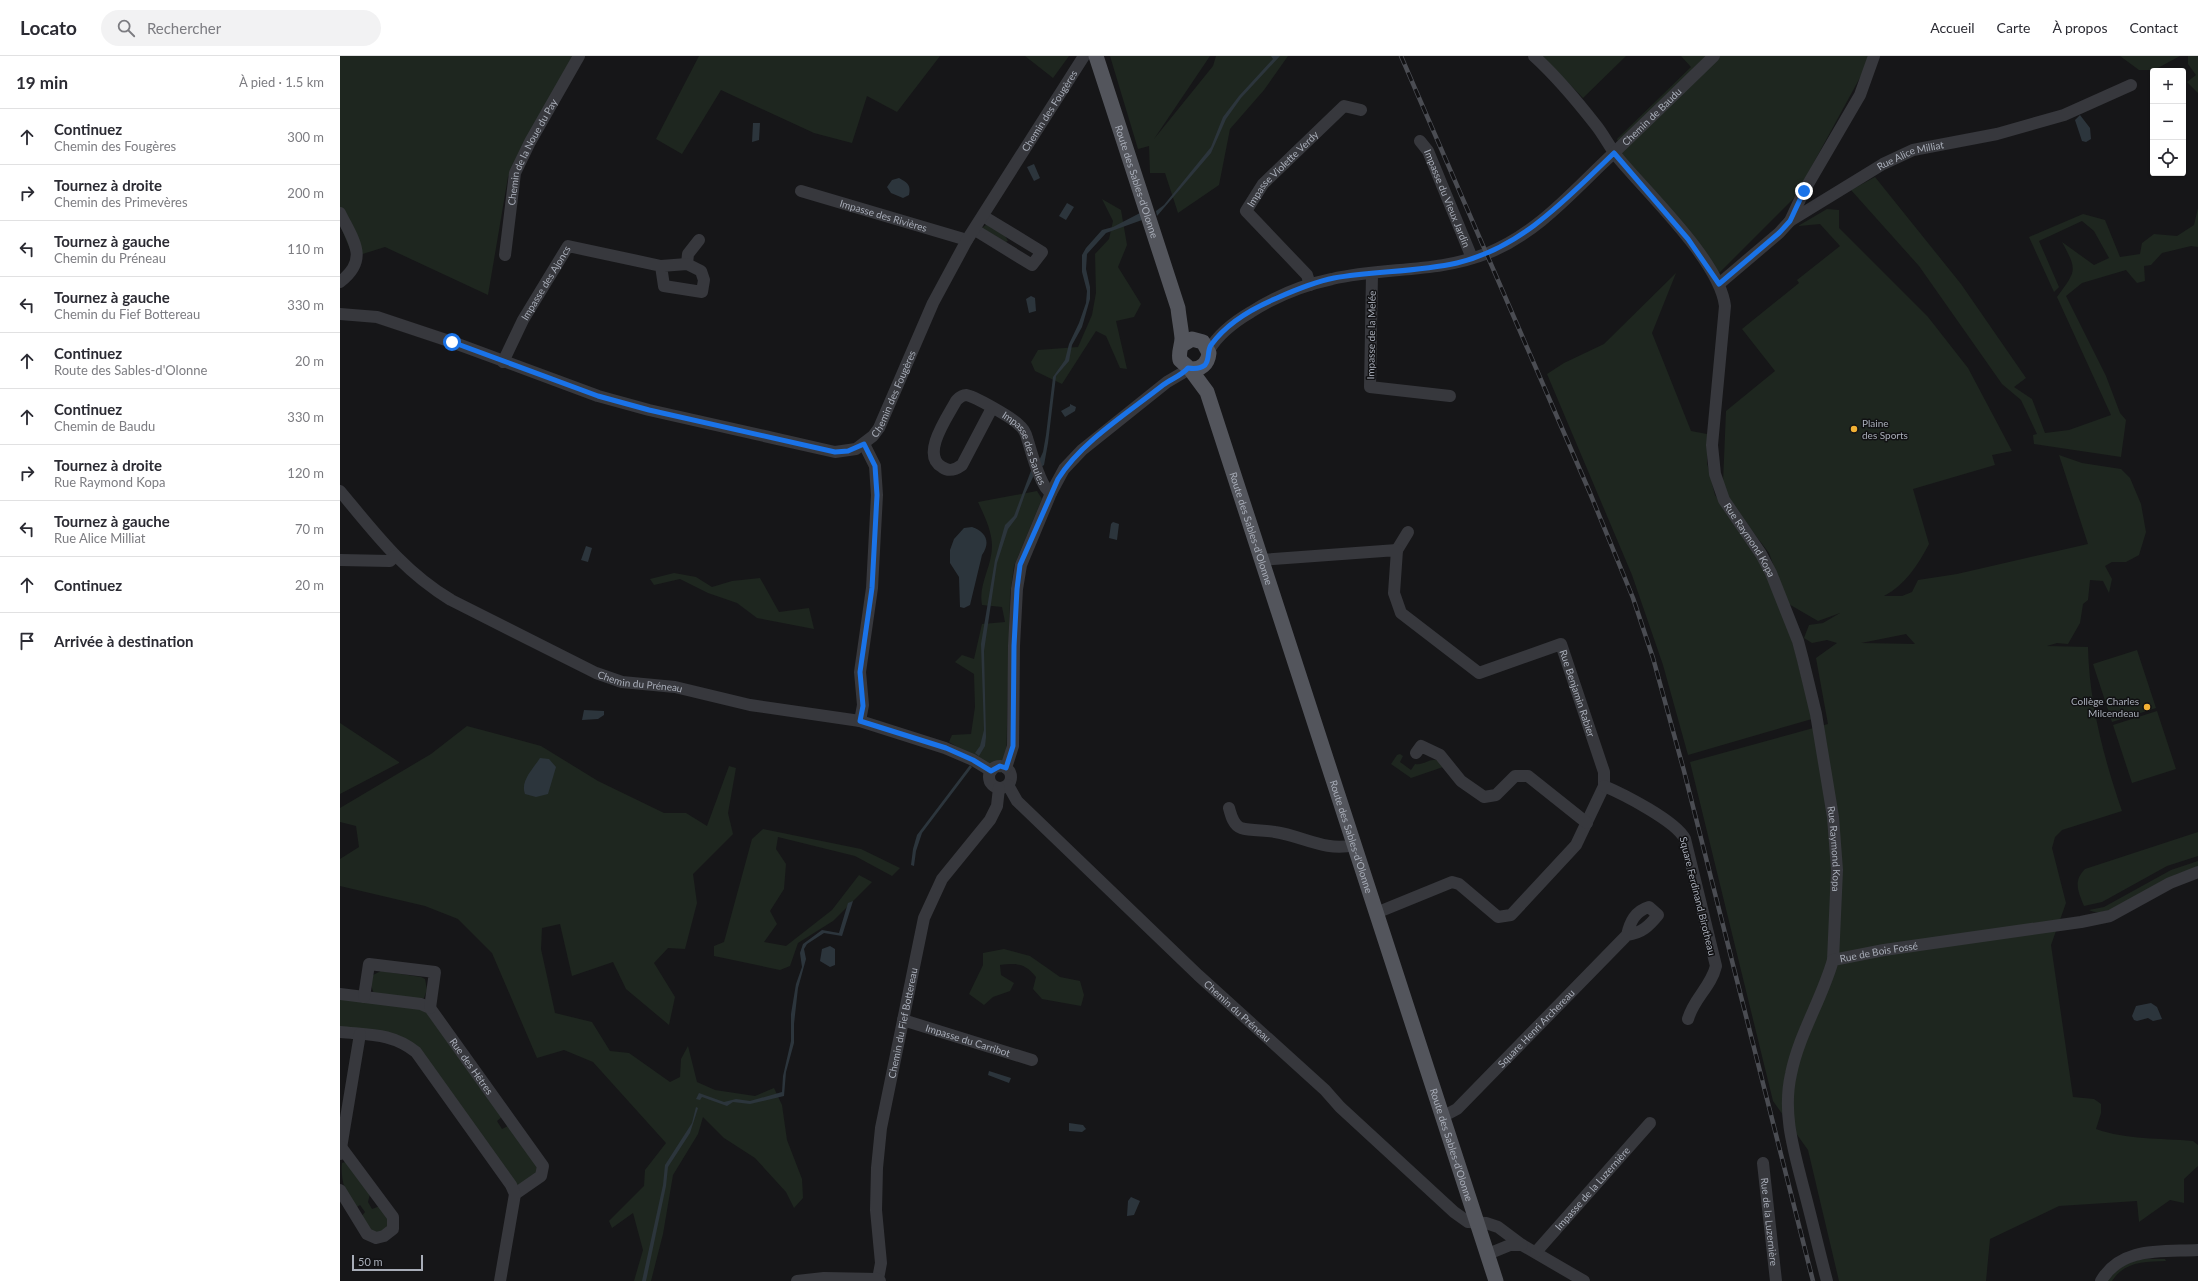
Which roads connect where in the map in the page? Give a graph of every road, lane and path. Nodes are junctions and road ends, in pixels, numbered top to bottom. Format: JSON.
{"nodes":[{"id":1,"x":579,"y":56,"type":"edge"},
{"id":2,"x":1084,"y":56,"type":"edge"},
{"id":3,"x":1096,"y":56,"type":"edge"},
{"id":4,"x":1534,"y":56,"type":"edge"},
{"id":5,"x":1714,"y":56,"type":"edge"},
{"id":6,"x":1874,"y":56,"type":"edge"},
{"id":7,"x":2131,"y":85,"type":"dead end"},
{"id":8,"x":1361,"y":110,"type":"dead end"},
{"id":9,"x":1420,"y":141,"type":"dead end"},
{"id":10,"x":1614,"y":153,"type":"junction"},
{"id":11,"x":801,"y":191,"type":"dead end"},
{"id":12,"x":340,"y":212,"type":"edge"},
{"id":13,"x":983,"y":216,"type":"junction"},
{"id":14,"x":1790,"y":221,"type":"junction"},
{"id":15,"x":975,"y":230,"type":"junction"},
{"id":16,"x":699,"y":240,"type":"dead end"},
{"id":17,"x":967,"y":240,"type":"junction"},
{"id":18,"x":505,"y":255,"type":"dead end"},
{"id":19,"x":1472,"y":258,"type":"junction"},
{"id":20,"x":687,"y":264,"type":"junction"},
{"id":21,"x":661,"y":266,"type":"junction"},
{"id":22,"x":1372,"y":274,"type":"junction"},
{"id":23,"x":340,"y":282,"type":"edge"},
{"id":24,"x":1719,"y":284,"type":"junction"},
{"id":25,"x":1310,"y":285,"type":"junction"},
{"id":26,"x":1178,"y":308,"type":"junction"},
{"id":27,"x":340,"y":314,"type":"edge"},
{"id":28,"x":1202,"y":348,"type":"junction"},
{"id":29,"x":1185,"y":360,"type":"junction"},
{"id":30,"x":503,"y":362,"type":"junction"},
{"id":31,"x":1207,"y":392,"type":"junction"},
{"id":32,"x":1450,"y":396,"type":"dead end"},
{"id":33,"x":992,"y":408,"type":"junction"},
{"id":34,"x":864,"y":444,"type":"junction"},
{"id":35,"x":340,"y":491,"type":"edge"},
{"id":36,"x":1051,"y":493,"type":"junction"},
{"id":37,"x":1408,"y":532,"type":"dead end"},
{"id":38,"x":1397,"y":550,"type":"junction"},
{"id":39,"x":395,"y":556,"type":"junction"},
{"id":40,"x":340,"y":560,"type":"edge"},
{"id":41,"x":1261,"y":560,"type":"junction"},
{"id":42,"x":860,"y":721,"type":"junction"},
{"id":43,"x":1416,"y":753,"type":"dead end"},
{"id":44,"x":1006,"y":768,"type":"junction"},
{"id":45,"x":991,"y":771,"type":"junction"},
{"id":46,"x":1604,"y":786,"type":"junction"},
{"id":47,"x":1003,"y":787,"type":"junction"},
{"id":48,"x":1228,"y":808,"type":"dead end"},
{"id":49,"x":1587,"y":823,"type":"junction"},
{"id":50,"x":1354,"y":845,"type":"junction"},
{"id":51,"x":2198,"y":872,"type":"edge"},
{"id":52,"x":1376,"y":913,"type":"junction"},
{"id":53,"x":1627,"y":935,"type":"dead end"},
{"id":54,"x":1833,"y":960,"type":"junction"},
{"id":55,"x":340,"y":994,"type":"edge"},
{"id":56,"x":364,"y":997,"type":"junction"},
{"id":57,"x":430,"y":1008,"type":"junction"},
{"id":58,"x":1688,"y":1019,"type":"dead end"},
{"id":59,"x":903,"y":1020,"type":"junction"},
{"id":60,"x":340,"y":1032,"type":"edge"},
{"id":61,"x":360,"y":1034,"type":"junction"},
{"id":62,"x":1032,"y":1060,"type":"dead end"},
{"id":63,"x":1442,"y":1118,"type":"junction"},
{"id":64,"x":1650,"y":1124,"type":"dead end"},
{"id":65,"x":341,"y":1150,"type":"edge"},
{"id":66,"x":1764,"y":1163,"type":"dead end"},
{"id":67,"x":340,"y":1190,"type":"edge"},
{"id":68,"x":515,"y":1194,"type":"junction"},
{"id":69,"x":1477,"y":1223,"type":"junction"},
{"id":70,"x":1522,"y":1245,"type":"junction"},
{"id":71,"x":2198,"y":1250,"type":"edge"},
{"id":72,"x":1536,"y":1252,"type":"junction"},
{"id":73,"x":1488,"y":1254,"type":"junction"},
{"id":74,"x":849,"y":1280,"type":"edge"},
{"id":75,"x":879,"y":1280,"type":"edge"},
{"id":76,"x":500,"y":1281,"type":"edge"},
{"id":77,"x":797,"y":1281,"type":"edge"},
{"id":78,"x":1496,"y":1281,"type":"edge"},
{"id":79,"x":1584,"y":1281,"type":"edge"},
{"id":80,"x":1776,"y":1281,"type":"edge"},
{"id":81,"x":1827,"y":1281,"type":"edge"},
{"id":82,"x":2101,"y":1281,"type":"edge"}],
"edges":[{"from":1,"to":18,"type":"street","name":"Chemin de la Noue du Pay"},
{"from":2,"to":13,"type":"street","name":"Chemin des Fougères"},
{"from":3,"to":26,"type":"main road","name":"Route des Sables-d'Olonne"},
{"from":4,"to":10,"type":"street","name":"Rue Raymond Kopa"},
{"from":5,"to":10,"type":"street","name":"Chemin de Baudu"},
{"from":6,"to":14,"type":"street"},
{"from":7,"to":14,"type":"street","name":"Rue Alice Milliat"},
{"from":8,"to":25,"type":"street","name":"Impasse Violette Verdy"},
{"from":9,"to":19,"type":"street","name":"Impasse du Vieux Jardin"},
{"from":10,"to":19,"type":"street","name":"Chemin de Baudu"},
{"from":10,"to":24,"type":"street","name":"Rue Raymond Kopa"},
{"from":11,"to":17,"type":"street","name":"Impasse des Rivières"},
{"from":12,"to":23,"type":"street"},
{"from":13,"to":15,"type":"street","name":"Chemin des Fougères"},
{"from":13,"to":15,"type":"street"},
{"from":14,"to":24,"type":"street","name":"Rue Alice Milliat"},
{"from":15,"to":17,"type":"street","name":"Chemin des Fougères"},
{"from":16,"to":20,"type":"street"},
{"from":17,"to":34,"type":"street","name":"Chemin des Fougères"},
{"from":19,"to":22,"type":"street","name":"Chemin de Baudu"},
{"from":20,"to":21,"type":"street","name":"Impasse des Ajoncs"},
{"from":20,"to":21,"type":"street"},
{"from":21,"to":30,"type":"street","name":"Impasse des Ajoncs"},
{"from":22,"to":25,"type":"street","name":"Chemin de Baudu"},
{"from":22,"to":32,"type":"street","name":"Impasse de la Melée"},
{"from":24,"to":54,"type":"street","name":"Rue Raymond Kopa"},
{"from":25,"to":28,"type":"street","name":"Chemin de Baudu"},
{"from":26,"to":28,"type":"main road","name":"Route des Sables-d'Olonne"},
{"from":26,"to":29,"type":"main road","name":"Route des Sables-d'Olonne"},
{"from":27,"to":30,"type":"street","name":"Chemin des Fougères"},
{"from":28,"to":29,"type":"main road"},
{"from":28,"to":29,"type":"main road"},
{"from":28,"to":31,"type":"main road","name":"Route des Sables-d'Olonne"},
{"from":29,"to":31,"type":"main road","name":"Route des Sables-d'Olonne"},
{"from":29,"to":36,"type":"street"},
{"from":30,"to":34,"type":"street","name":"Chemin des Fougères"},
{"from":31,"to":41,"type":"main road","name":"Route des Sables-d'Olonne"},
{"from":33,"to":33,"type":"street","name":"Impasse des Saules"},
{"from":33,"to":36,"type":"street","name":"Impasse des Saules"},
{"from":34,"to":42,"type":"street"},
{"from":35,"to":39,"type":"street","name":"Chemin du Préneau"},
{"from":36,"to":44,"type":"street"},
{"from":37,"to":38,"type":"street"},
{"from":38,"to":41,"type":"street"},
{"from":38,"to":46,"type":"street","name":"Rue Benjamin Rabier"},
{"from":39,"to":40,"type":"street"},
{"from":39,"to":42,"type":"street","name":"Chemin du Préneau"},
{"from":41,"to":50,"type":"main road","name":"Route des Sables-d'Olonne"},
{"from":42,"to":45,"type":"street","name":"Chemin du Préneau"},
{"from":43,"to":49,"type":"street"},
{"from":44,"to":45,"type":"street"},
{"from":44,"to":47,"type":"street"},
{"from":45,"to":47,"type":"street"},
{"from":46,"to":49,"type":"street"},
{"from":46,"to":58,"type":"street","name":"Square Ferdinand Birotheau"},
{"from":47,"to":59,"type":"street","name":"Chemin du Fief Bottereau"},
{"from":47,"to":69,"type":"street","name":"Chemin du Préneau"},
{"from":48,"to":50,"type":"street"},
{"from":49,"to":52,"type":"street"},
{"from":50,"to":52,"type":"main road","name":"Route des Sables-d'Olonne"},
{"from":51,"to":54,"type":"street","name":"Rue de Bois Fossé"},
{"from":52,"to":63,"type":"main road","name":"Route des Sables-d'Olonne"},
{"from":53,"to":63,"type":"street","name":"Square Henri Archereau"},
{"from":54,"to":81,"type":"street","name":"Rue de Bois Fossé"},
{"from":55,"to":56,"type":"street"},
{"from":56,"to":57,"type":"street"},
{"from":56,"to":57,"type":"street"},
{"from":57,"to":68,"type":"street","name":"Rue des Hêtres"},
{"from":59,"to":62,"type":"street","name":"Impasse du Carribot"},
{"from":59,"to":75,"type":"street","name":"Chemin du Fief Bottereau"},
{"from":60,"to":61,"type":"street"},
{"from":61,"to":65,"type":"street"},
{"from":61,"to":68,"type":"street"},
{"from":63,"to":69,"type":"main road","name":"Route des Sables-d'Olonne"},
{"from":64,"to":72,"type":"street","name":"Impasse de la Luzernière"},
{"from":65,"to":67,"type":"street"},
{"from":66,"to":80,"type":"street","name":"Rue de la Luzernière"},
{"from":68,"to":76,"type":"street"},
{"from":69,"to":70,"type":"street"},
{"from":69,"to":73,"type":"main road","name":"Route des Sables-d'Olonne"},
{"from":70,"to":72,"type":"street"},
{"from":70,"to":73,"type":"street"},
{"from":71,"to":82,"type":"street"},
{"from":72,"to":79,"type":"street"},
{"from":73,"to":78,"type":"main road","name":"Route des Sables-d'Olonne"},
{"from":74,"to":75,"type":"street"},
{"from":74,"to":77,"type":"street"}]}
